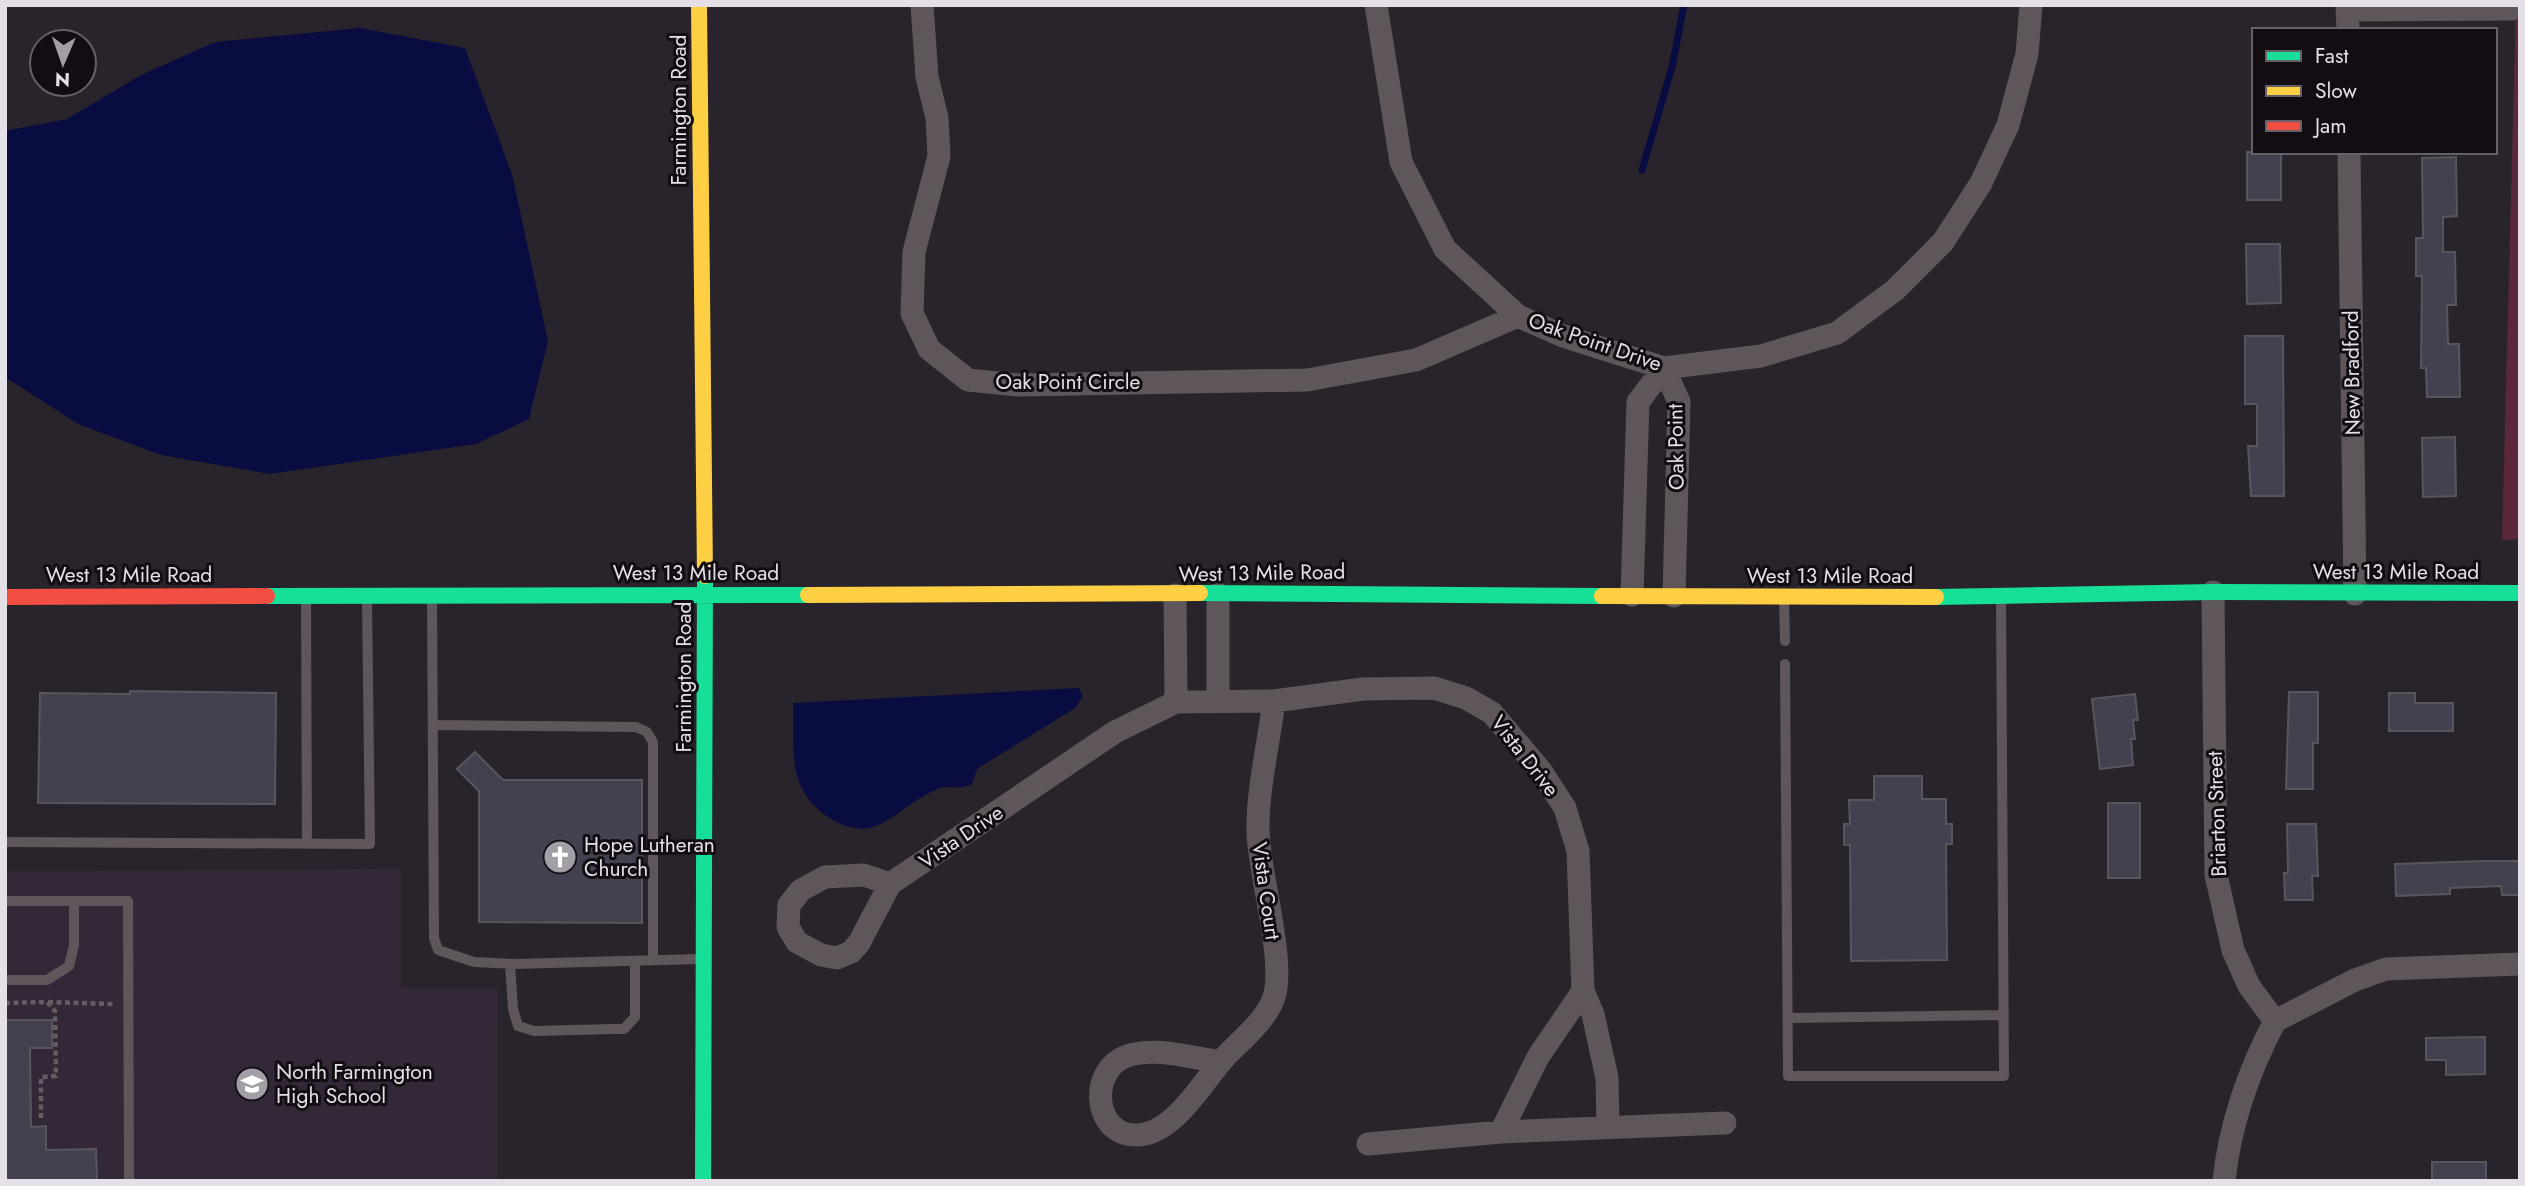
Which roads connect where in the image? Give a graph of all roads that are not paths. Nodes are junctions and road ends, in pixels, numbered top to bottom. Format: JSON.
{"nodes":[{"id":1,"x":699,"y":5,"type":"edge"},
{"id":2,"x":922,"y":5,"type":"edge"},
{"id":3,"x":1377,"y":5,"type":"edge"},
{"id":4,"x":2031,"y":5,"type":"edge"},
{"id":5,"x":2512,"y":9,"type":"dead end"},
{"id":6,"x":2348,"y":15,"type":"edge"},
{"id":7,"x":2349,"y":154,"type":"edge"},
{"id":8,"x":1518,"y":316,"type":"junction"},
{"id":9,"x":1664,"y":368,"type":"junction"},
{"id":10,"x":2213,"y":592,"type":"junction"},
{"id":11,"x":2520,"y":593,"type":"edge"},
{"id":12,"x":705,"y":594,"type":"junction"},
{"id":13,"x":1218,"y":594,"type":"junction"},
{"id":14,"x":2355,"y":594,"type":"junction"},
{"id":15,"x":367,"y":595,"type":"junction"},
{"id":16,"x":432,"y":595,"type":"junction"},
{"id":17,"x":1175,"y":595,"type":"junction"},
{"id":18,"x":1632,"y":595,"type":"junction"},
{"id":19,"x":306,"y":596,"type":"junction"},
{"id":20,"x":1674,"y":596,"type":"junction"},
{"id":21,"x":2001,"y":596,"type":"junction"},
{"id":22,"x":5,"y":597,"type":"edge"},
{"id":23,"x":1784,"y":597,"type":"junction"},
{"id":24,"x":1784,"y":640,"type":"dead end"},
{"id":25,"x":1785,"y":664,"type":"dead end"},
{"id":26,"x":1218,"y":701,"type":"junction"},
{"id":27,"x":1274,"y":701,"type":"junction"},
{"id":28,"x":1176,"y":702,"type":"junction"},
{"id":29,"x":433,"y":725,"type":"junction"},
{"id":30,"x":5,"y":842,"type":"edge"},
{"id":31,"x":307,"y":844,"type":"junction"},
{"id":32,"x":890,"y":884,"type":"junction"},
{"id":33,"x":5,"y":901,"type":"edge"},
{"id":34,"x":74,"y":902,"type":"junction"},
{"id":35,"x":704,"y":959,"type":"junction"},
{"id":36,"x":653,"y":960,"type":"junction"},
{"id":37,"x":635,"y":961,"type":"junction"},
{"id":38,"x":510,"y":964,"type":"junction"},
{"id":39,"x":2520,"y":964,"type":"edge"},
{"id":40,"x":5,"y":980,"type":"edge"},
{"id":41,"x":1583,"y":991,"type":"junction"},
{"id":42,"x":2004,"y":1016,"type":"junction"},
{"id":43,"x":1788,"y":1018,"type":"junction"},
{"id":44,"x":2275,"y":1021,"type":"junction"},
{"id":45,"x":1221,"y":1062,"type":"junction"},
{"id":46,"x":1724,"y":1123,"type":"dead end"},
{"id":47,"x":1608,"y":1127,"type":"junction"},
{"id":48,"x":1501,"y":1132,"type":"junction"},
{"id":49,"x":1368,"y":1144,"type":"dead end"},
{"id":50,"x":129,"y":1181,"type":"edge"},
{"id":51,"x":703,"y":1181,"type":"edge"},
{"id":52,"x":2224,"y":1181,"type":"edge"}],
"edges":[{"from":1,"to":12,"type":"street","name":"Farmington Road"},
{"from":2,"to":8,"type":"street","name":"Oak Point Circle"},
{"from":3,"to":8,"type":"street","name":"Oak Point Drive"},
{"from":4,"to":9,"type":"street","name":"Oak Point Drive"},
{"from":5,"to":6,"type":"street"},
{"from":7,"to":14,"type":"street","name":"New Bradford"},
{"from":8,"to":9,"type":"street","name":"Oak Point Drive"},
{"from":9,"to":18,"type":"street","name":"Oak Point"},
{"from":9,"to":20,"type":"street","name":"Oak Point"},
{"from":10,"to":14,"type":"street","name":"West 13 Mile Road"},
{"from":10,"to":21,"type":"street","name":"West 13 Mile Road"},
{"from":10,"to":44,"type":"street","name":"Briarton Street"},
{"from":11,"to":14,"type":"street","name":"West 13 Mile Road"},
{"from":12,"to":16,"type":"street","name":"West 13 Mile Road"},
{"from":12,"to":17,"type":"street","name":"West 13 Mile Road"},
{"from":12,"to":35,"type":"street","name":"Farmington Road"},
{"from":13,"to":17,"type":"street","name":"West 13 Mile Road"},
{"from":13,"to":18,"type":"street","name":"West 13 Mile Road"},
{"from":13,"to":26,"type":"street"},
{"from":15,"to":16,"type":"street","name":"West 13 Mile Road"},
{"from":15,"to":19,"type":"street","name":"West 13 Mile Road"},
{"from":15,"to":31,"type":"lane"},
{"from":16,"to":29,"type":"lane"},
{"from":17,"to":28,"type":"street"},
{"from":18,"to":20,"type":"street","name":"West 13 Mile Road"},
{"from":19,"to":22,"type":"street","name":"West 13 Mile Road"},
{"from":19,"to":31,"type":"lane"},
{"from":20,"to":23,"type":"street","name":"West 13 Mile Road"},
{"from":21,"to":23,"type":"street","name":"West 13 Mile Road"},
{"from":21,"to":42,"type":"lane"},
{"from":23,"to":24,"type":"lane"},
{"from":25,"to":43,"type":"lane"},
{"from":26,"to":27,"type":"street","name":"Vista Drive"},
{"from":26,"to":28,"type":"street","name":"Vista Drive"},
{"from":27,"to":41,"type":"street","name":"Vista Drive"},
{"from":27,"to":45,"type":"street","name":"Vista Court"},
{"from":28,"to":32,"type":"street","name":"Vista Drive"},
{"from":29,"to":36,"type":"lane"},
{"from":29,"to":38,"type":"lane"},
{"from":30,"to":31,"type":"lane"},
{"from":32,"to":32,"type":"street","name":"Vista Drive"},
{"from":33,"to":34,"type":"lane"},
{"from":34,"to":40,"type":"lane"},
{"from":34,"to":50,"type":"lane"},
{"from":35,"to":36,"type":"lane"},
{"from":35,"to":51,"type":"street","name":"Farmington Road"},
{"from":36,"to":37,"type":"lane"},
{"from":37,"to":38,"type":"lane"},
{"from":37,"to":38,"type":"lane"},
{"from":39,"to":44,"type":"street"},
{"from":41,"to":47,"type":"street","name":"Vista Drive"},
{"from":41,"to":48,"type":"street"},
{"from":42,"to":43,"type":"lane"},
{"from":42,"to":43,"type":"lane"},
{"from":44,"to":52,"type":"street"},
{"from":45,"to":45,"type":"street","name":"Vista Court"},
{"from":46,"to":47,"type":"street"},
{"from":47,"to":48,"type":"street"},
{"from":48,"to":49,"type":"street"}]}
